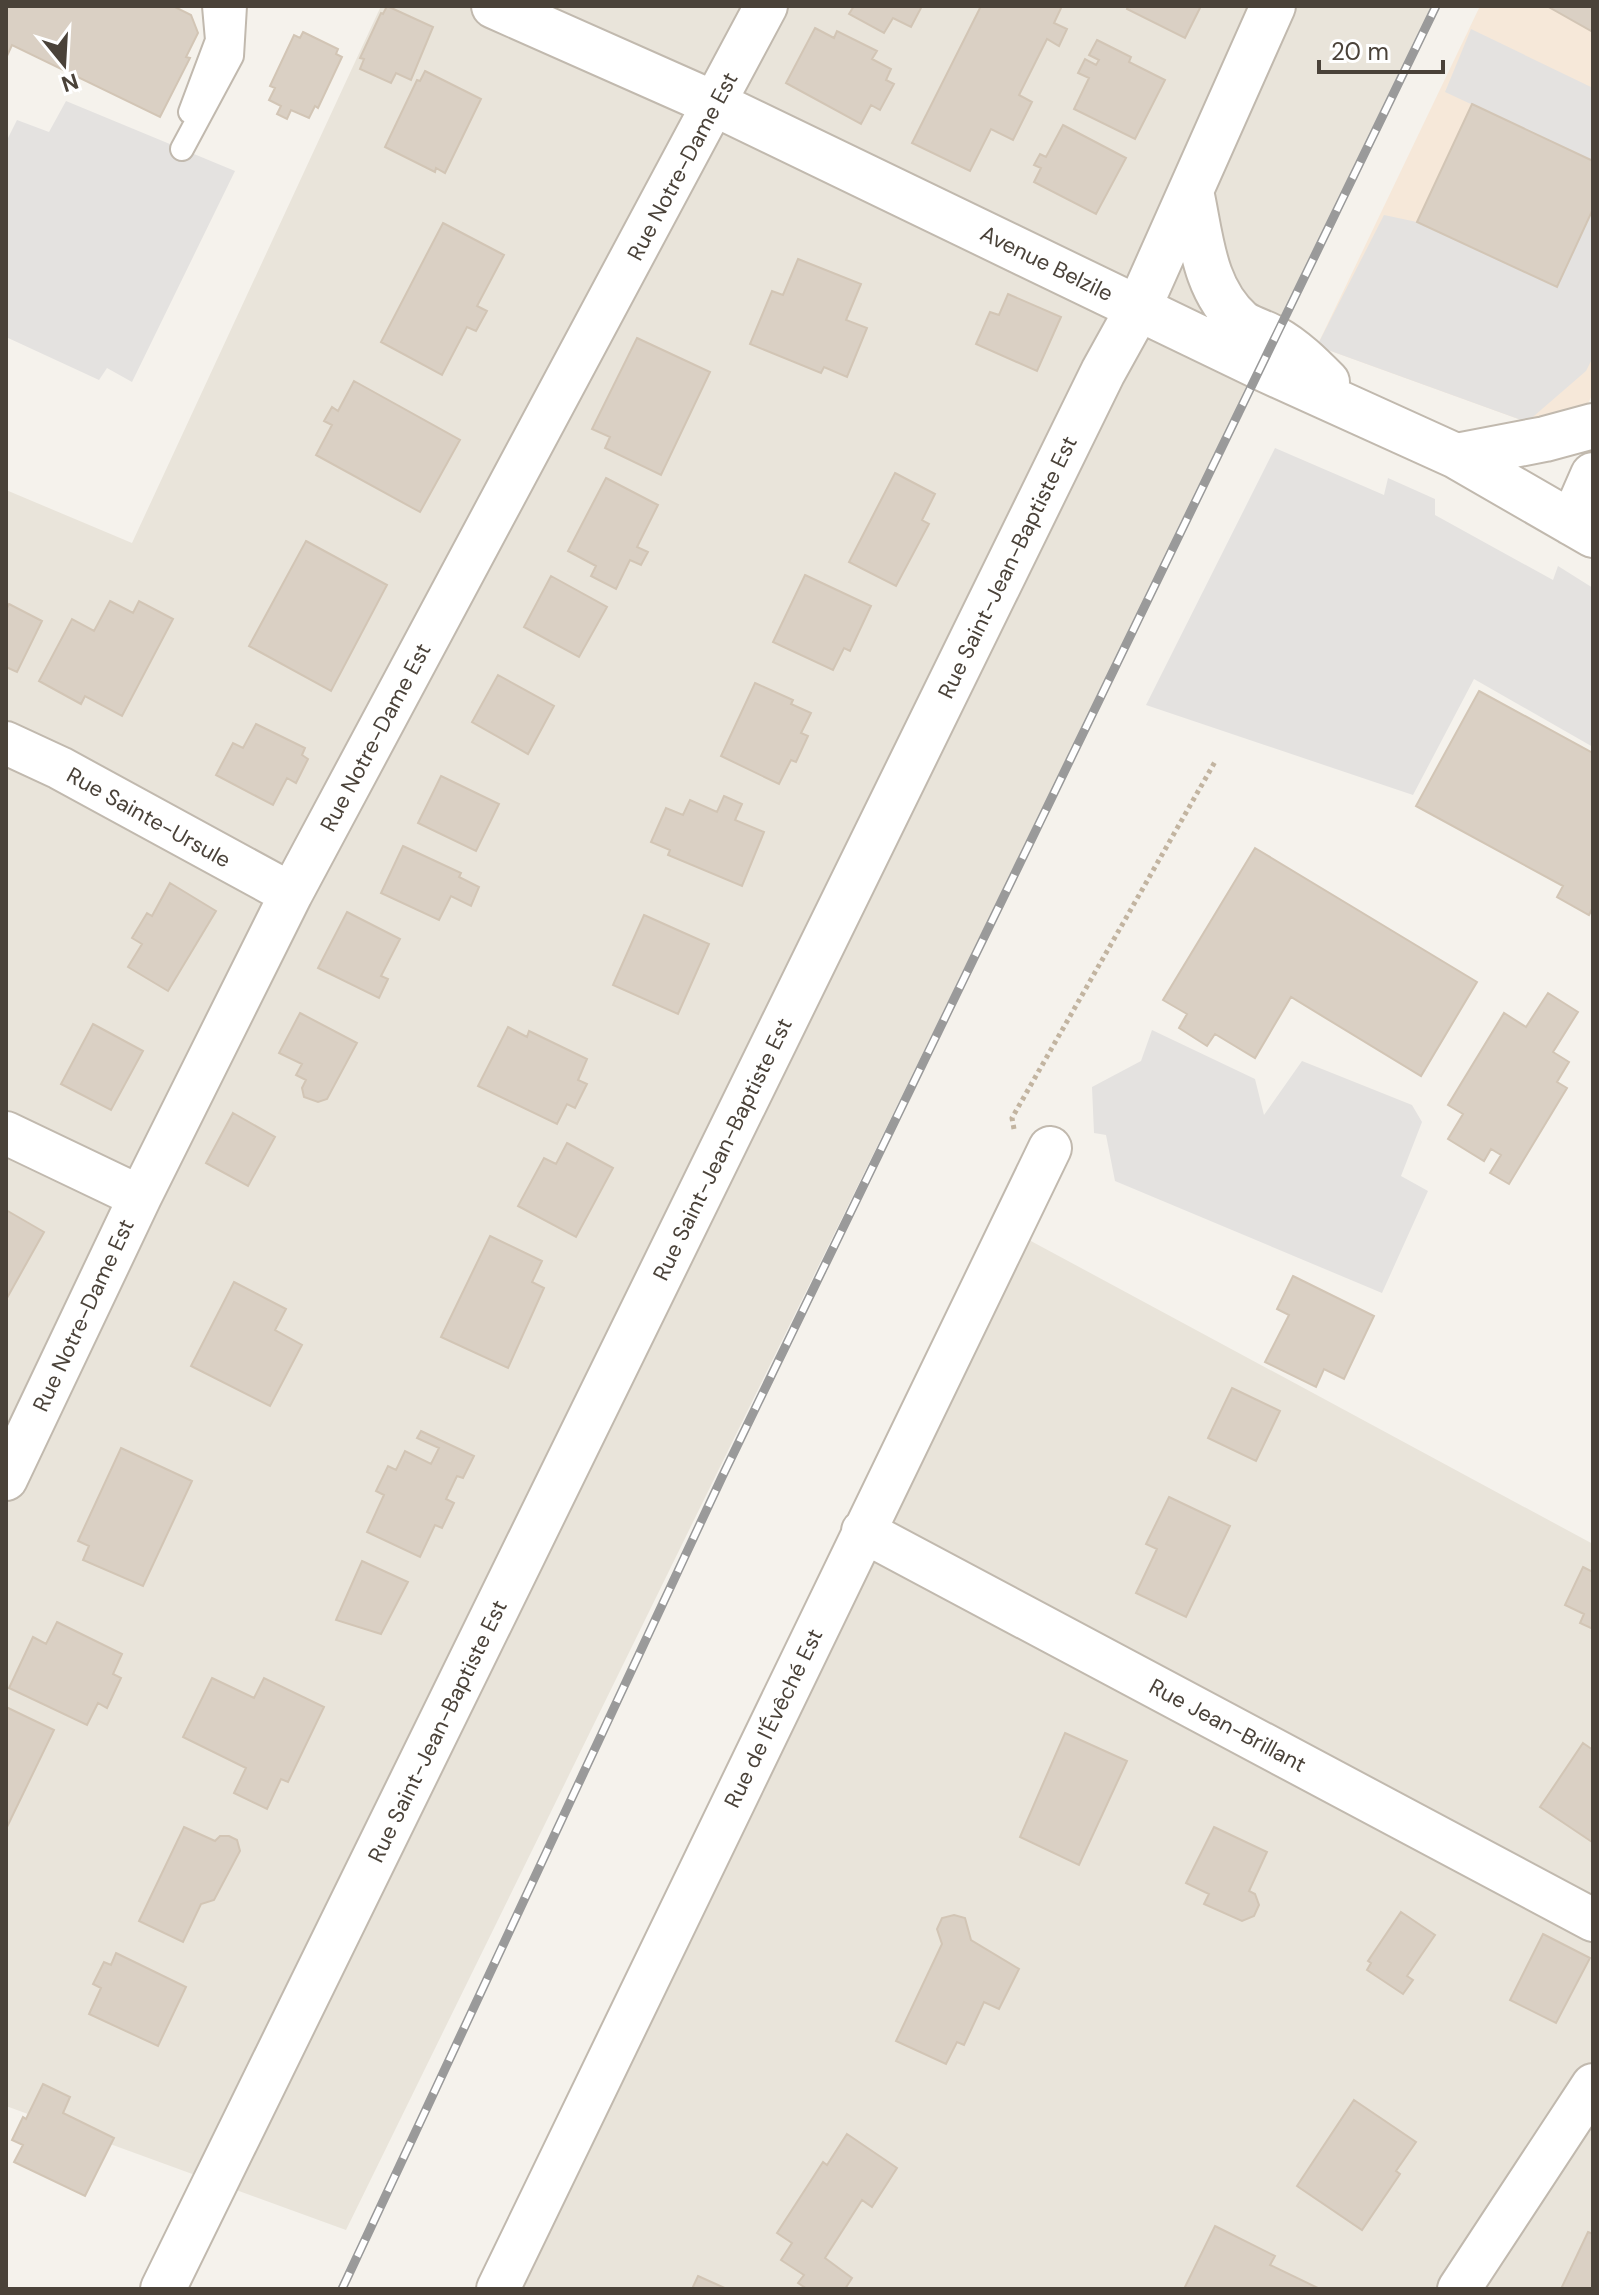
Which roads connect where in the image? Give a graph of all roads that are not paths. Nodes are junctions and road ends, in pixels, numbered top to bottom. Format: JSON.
{"nodes":[{"id":1,"x":214,"y":6,"type":"edge"},
{"id":2,"x":235,"y":6,"type":"edge"},
{"id":3,"x":494,"y":6,"type":"edge"},
{"id":4,"x":766,"y":6,"type":"edge"},
{"id":5,"x":1273,"y":6,"type":"edge"},
{"id":6,"x":715,"y":104,"type":"junction"},
{"id":7,"x":1191,"y":191,"type":"junction"},
{"id":8,"x":1139,"y":307,"type":"junction"},
{"id":9,"x":1361,"y":413,"type":"junction"},
{"id":10,"x":1593,"y":426,"type":"edge"},
{"id":11,"x":1456,"y":456,"type":"junction"},
{"id":12,"x":1593,"y":475,"type":"edge"},
{"id":13,"x":1582,"y":529,"type":"edge"},
{"id":14,"x":6,"y":743,"type":"edge"},
{"id":15,"x":291,"y":894,"type":"junction"},
{"id":16,"x":6,"y":1133,"type":"edge"},
{"id":17,"x":1050,"y":1148,"type":"dead end"},
{"id":18,"x":140,"y":1197,"type":"junction"},
{"id":19,"x":6,"y":1479,"type":"edge"},
{"id":20,"x":863,"y":1531,"type":"junction"},
{"id":21,"x":1593,"y":1920,"type":"edge"},
{"id":22,"x":1593,"y":2085,"type":"edge"},
{"id":23,"x":163,"y":2289,"type":"edge"},
{"id":24,"x":498,"y":2289,"type":"edge"},
{"id":25,"x":1459,"y":2289,"type":"edge"}],
"edges":[{"from":1,"to":2,"type":"lane"},
{"from":3,"to":6,"type":"street","name":"Avenue Belzile"},
{"from":4,"to":6,"type":"street","name":"Rue Notre-Dame Est"},
{"from":5,"to":7,"type":"street","name":"Rue Saint-Jean-Baptiste Est"},
{"from":6,"to":8,"type":"street","name":"Avenue Belzile"},
{"from":6,"to":15,"type":"street","name":"Rue Notre-Dame Est"},
{"from":7,"to":8,"type":"street","name":"Rue Saint-Jean-Baptiste Est"},
{"from":7,"to":9,"type":"street"},
{"from":8,"to":9,"type":"street","name":"Avenue Belzile"},
{"from":8,"to":23,"type":"street","name":"Rue Saint-Jean-Baptiste Est"},
{"from":9,"to":11,"type":"street","name":"Avenue Belzile"},
{"from":10,"to":11,"type":"street"},
{"from":11,"to":13,"type":"street","name":"Avenue Belzile"},
{"from":12,"to":13,"type":"street"},
{"from":14,"to":15,"type":"street","name":"Rue Sainte-Ursule"},
{"from":15,"to":18,"type":"street","name":"Rue Notre-Dame Est"},
{"from":16,"to":18,"type":"street"},
{"from":17,"to":20,"type":"street","name":"Rue de l'Évêché Est"},
{"from":18,"to":19,"type":"street","name":"Rue Notre-Dame Est"},
{"from":20,"to":21,"type":"street","name":"Rue Jean-Brillant"},
{"from":20,"to":24,"type":"street","name":"Rue de l'Évêché Est"},
{"from":22,"to":25,"type":"street"}]}
